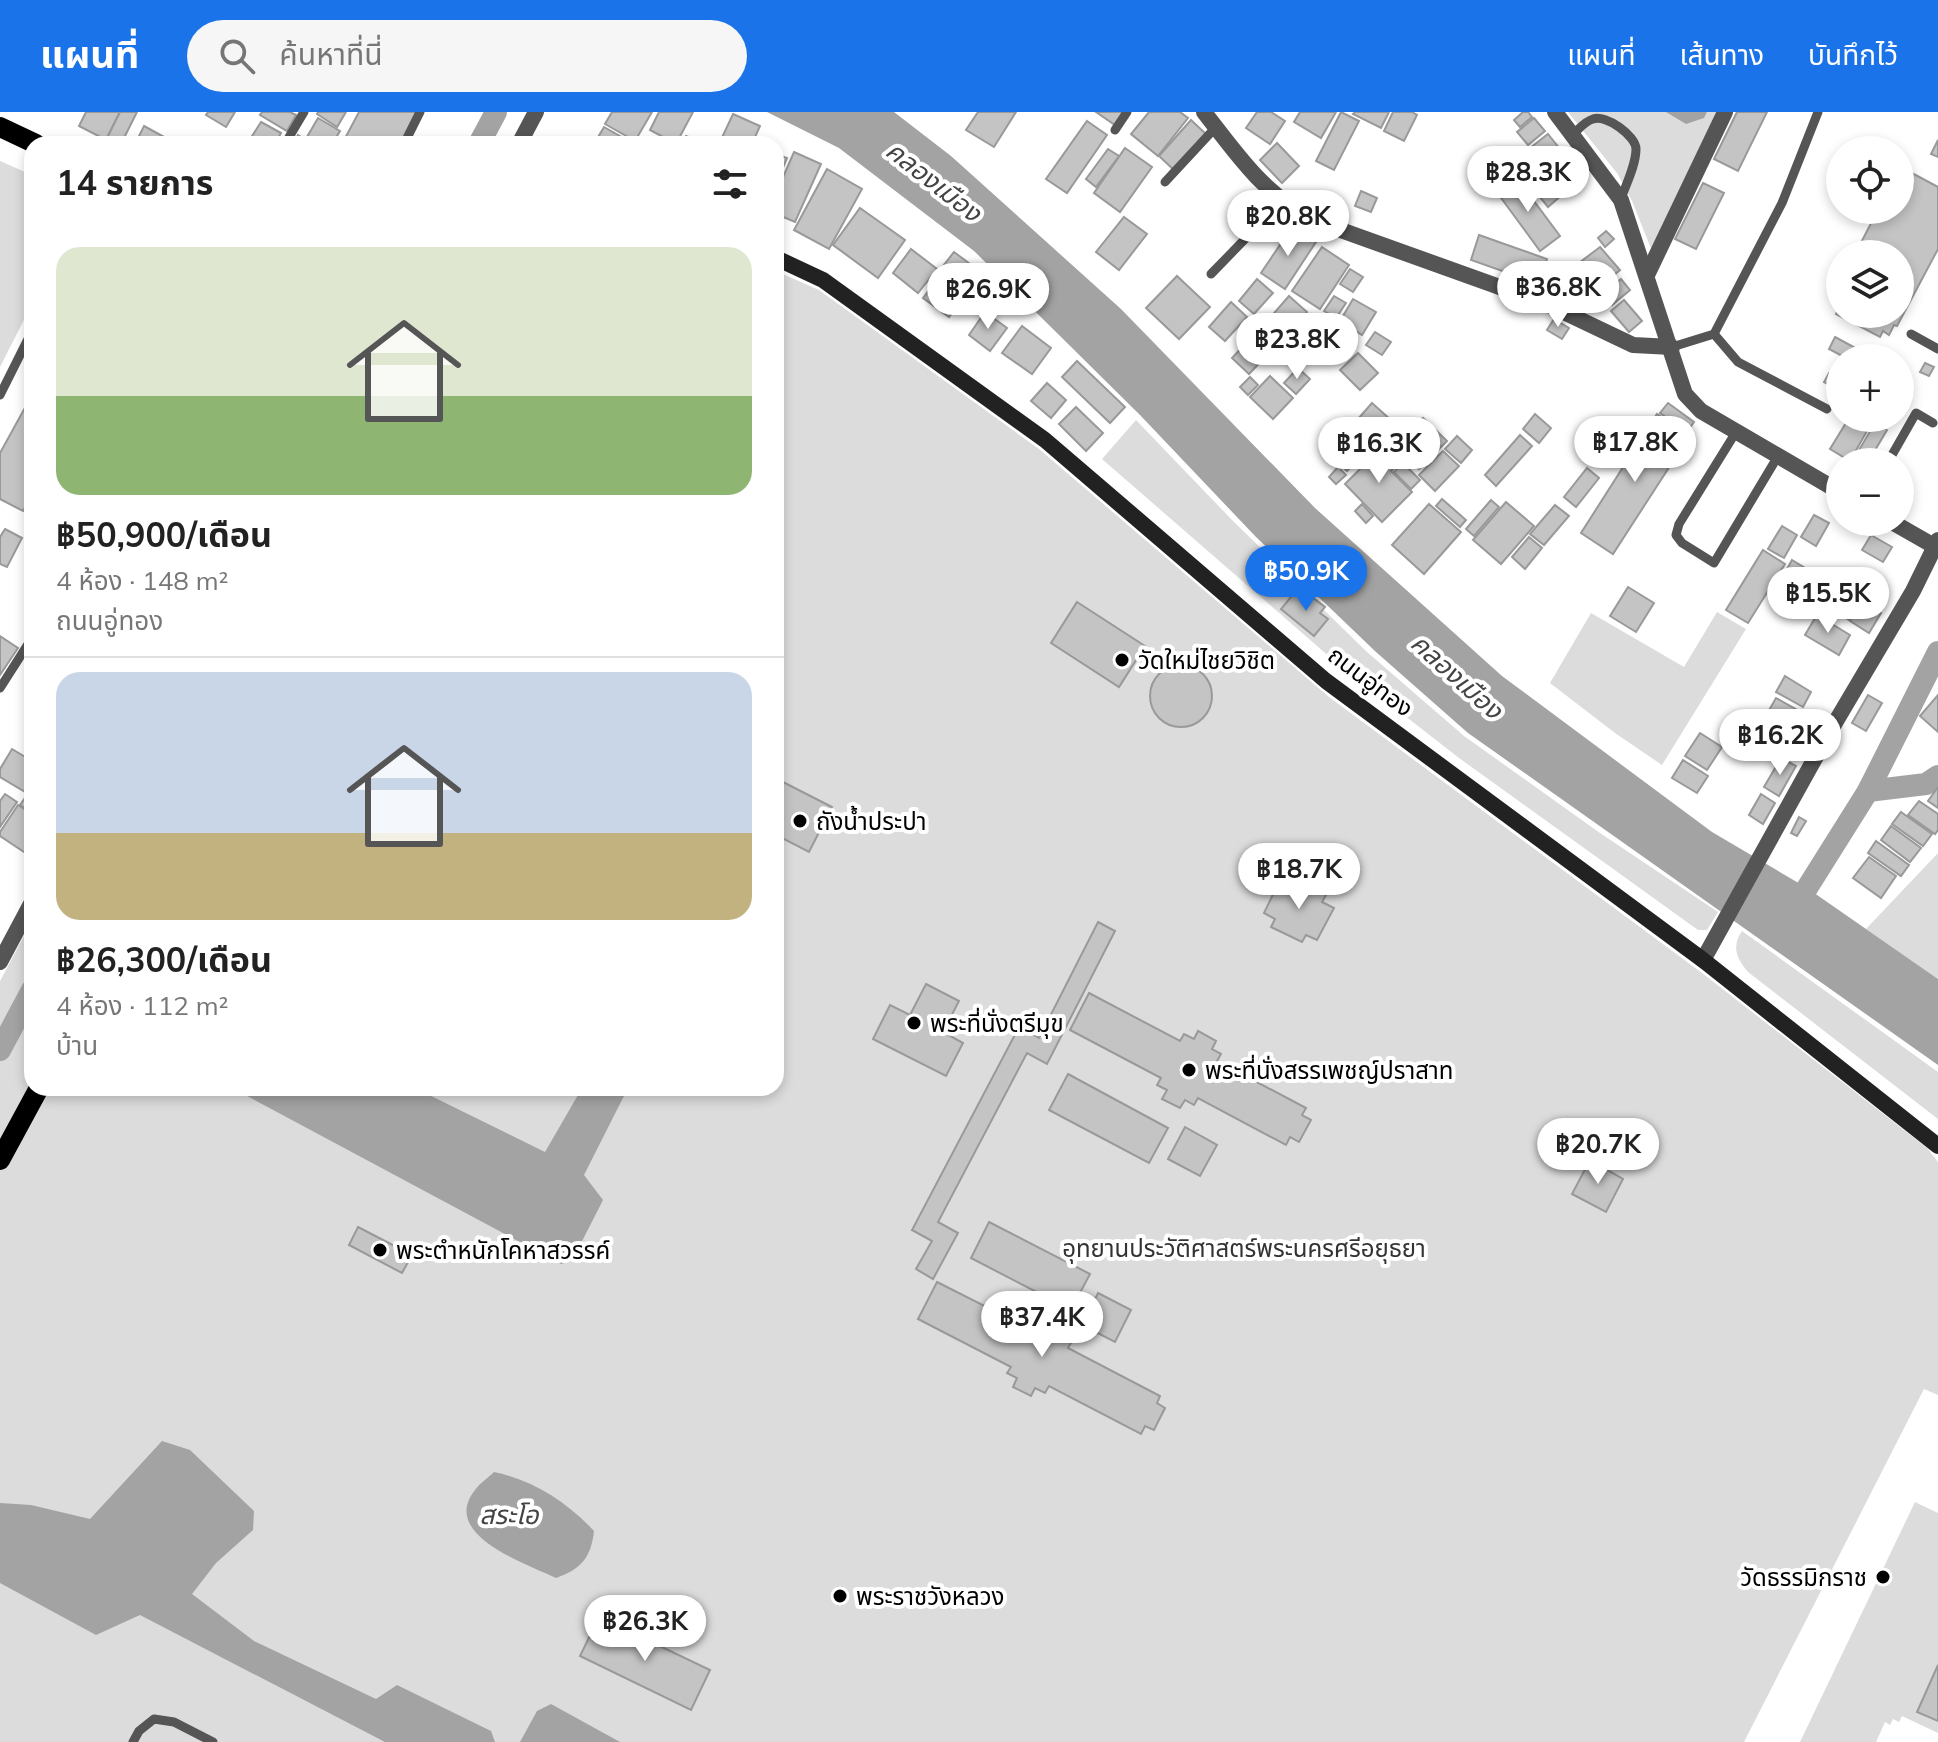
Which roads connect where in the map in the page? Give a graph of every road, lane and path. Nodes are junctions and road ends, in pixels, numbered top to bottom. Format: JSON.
{"nodes":[{"id":1,"x":304,"y":112,"type":"edge"},
{"id":2,"x":420,"y":112,"type":"edge"},
{"id":3,"x":536,"y":112,"type":"edge"},
{"id":4,"x":1127,"y":112,"type":"edge"},
{"id":5,"x":1204,"y":112,"type":"edge"},
{"id":6,"x":1555,"y":112,"type":"edge"},
{"id":7,"x":1725,"y":112,"type":"edge"},
{"id":8,"x":1818,"y":112,"type":"edge"},
{"id":9,"x":0,"y":127,"type":"edge"},
{"id":10,"x":1216,"y":127,"type":"junction"},
{"id":11,"x":1115,"y":130,"type":"dead end"},
{"id":12,"x":1572,"y":135,"type":"junction"},
{"id":13,"x":290,"y":136,"type":"edge"},
{"id":14,"x":408,"y":136,"type":"edge"},
{"id":15,"x":523,"y":136,"type":"edge"},
{"id":16,"x":24,"y":138,"type":"edge"},
{"id":17,"x":1165,"y":182,"type":"dead end"},
{"id":18,"x":1621,"y":200,"type":"junction"},
{"id":19,"x":1281,"y":202,"type":"junction"},
{"id":20,"x":784,"y":262,"type":"edge"},
{"id":21,"x":1648,"y":273,"type":"junction"},
{"id":22,"x":1211,"y":274,"type":"dead end"},
{"id":23,"x":1714,"y":334,"type":"junction"},
{"id":24,"x":1911,"y":334,"type":"dead end"},
{"id":25,"x":24,"y":347,"type":"edge"},
{"id":26,"x":1672,"y":347,"type":"junction"},
{"id":27,"x":1938,"y":349,"type":"edge"},
{"id":28,"x":0,"y":395,"type":"edge"},
{"id":29,"x":1826,"y":408,"type":"edge"},
{"id":30,"x":1936,"y":420,"type":"edge"},
{"id":31,"x":1736,"y":432,"type":"junction"},
{"id":32,"x":1896,"y":448,"type":"edge"},
{"id":33,"x":1778,"y":456,"type":"junction"},
{"id":34,"x":1826,"y":484,"type":"edge"},
{"id":35,"x":1914,"y":532,"type":"edge"},
{"id":36,"x":1936,"y":543,"type":"edge"},
{"id":37,"x":24,"y":650,"type":"edge"},
{"id":38,"x":0,"y":688,"type":"edge"},
{"id":39,"x":24,"y":917,"type":"edge"},
{"id":40,"x":1703,"y":960,"type":"junction"},
{"id":41,"x":0,"y":962,"type":"edge"},
{"id":42,"x":35,"y":1096,"type":"edge"},
{"id":43,"x":1938,"y":1146,"type":"edge"},
{"id":44,"x":0,"y":1160,"type":"edge"},
{"id":45,"x":133,"y":1742,"type":"edge"},
{"id":46,"x":213,"y":1742,"type":"edge"}],
"edges":[{"from":1,"to":13,"type":"lane"},
{"from":2,"to":14,"type":"lane"},
{"from":3,"to":15,"type":"street"},
{"from":4,"to":11,"type":"lane"},
{"from":5,"to":10,"type":"street"},
{"from":6,"to":12,"type":"street"},
{"from":7,"to":21,"type":"street"},
{"from":8,"to":23,"type":"lane"},
{"from":9,"to":16,"type":"main road"},
{"from":10,"to":17,"type":"lane"},
{"from":10,"to":19,"type":"street"},
{"from":12,"to":18,"type":"street"},
{"from":12,"to":18,"type":"lane"},
{"from":18,"to":21,"type":"street"},
{"from":19,"to":22,"type":"lane"},
{"from":19,"to":26,"type":"street"},
{"from":20,"to":40,"type":"main road","name":"ถนนอู่ทอง"},
{"from":21,"to":26,"type":"street"},
{"from":23,"to":26,"type":"lane"},
{"from":23,"to":29,"type":"lane"},
{"from":24,"to":27,"type":"lane"},
{"from":25,"to":28,"type":"lane"},
{"from":26,"to":31,"type":"street"},
{"from":30,"to":32,"type":"lane"},
{"from":31,"to":33,"type":"street"},
{"from":31,"to":33,"type":"lane"},
{"from":33,"to":34,"type":"street"},
{"from":35,"to":36,"type":"street"},
{"from":36,"to":40,"type":"street"},
{"from":37,"to":38,"type":"lane"},
{"from":39,"to":41,"type":"street"},
{"from":40,"to":43,"type":"main road","name":"ถนนอู่ทอง"},
{"from":42,"to":44,"type":"main road"},
{"from":45,"to":46,"type":"lane"}]}
